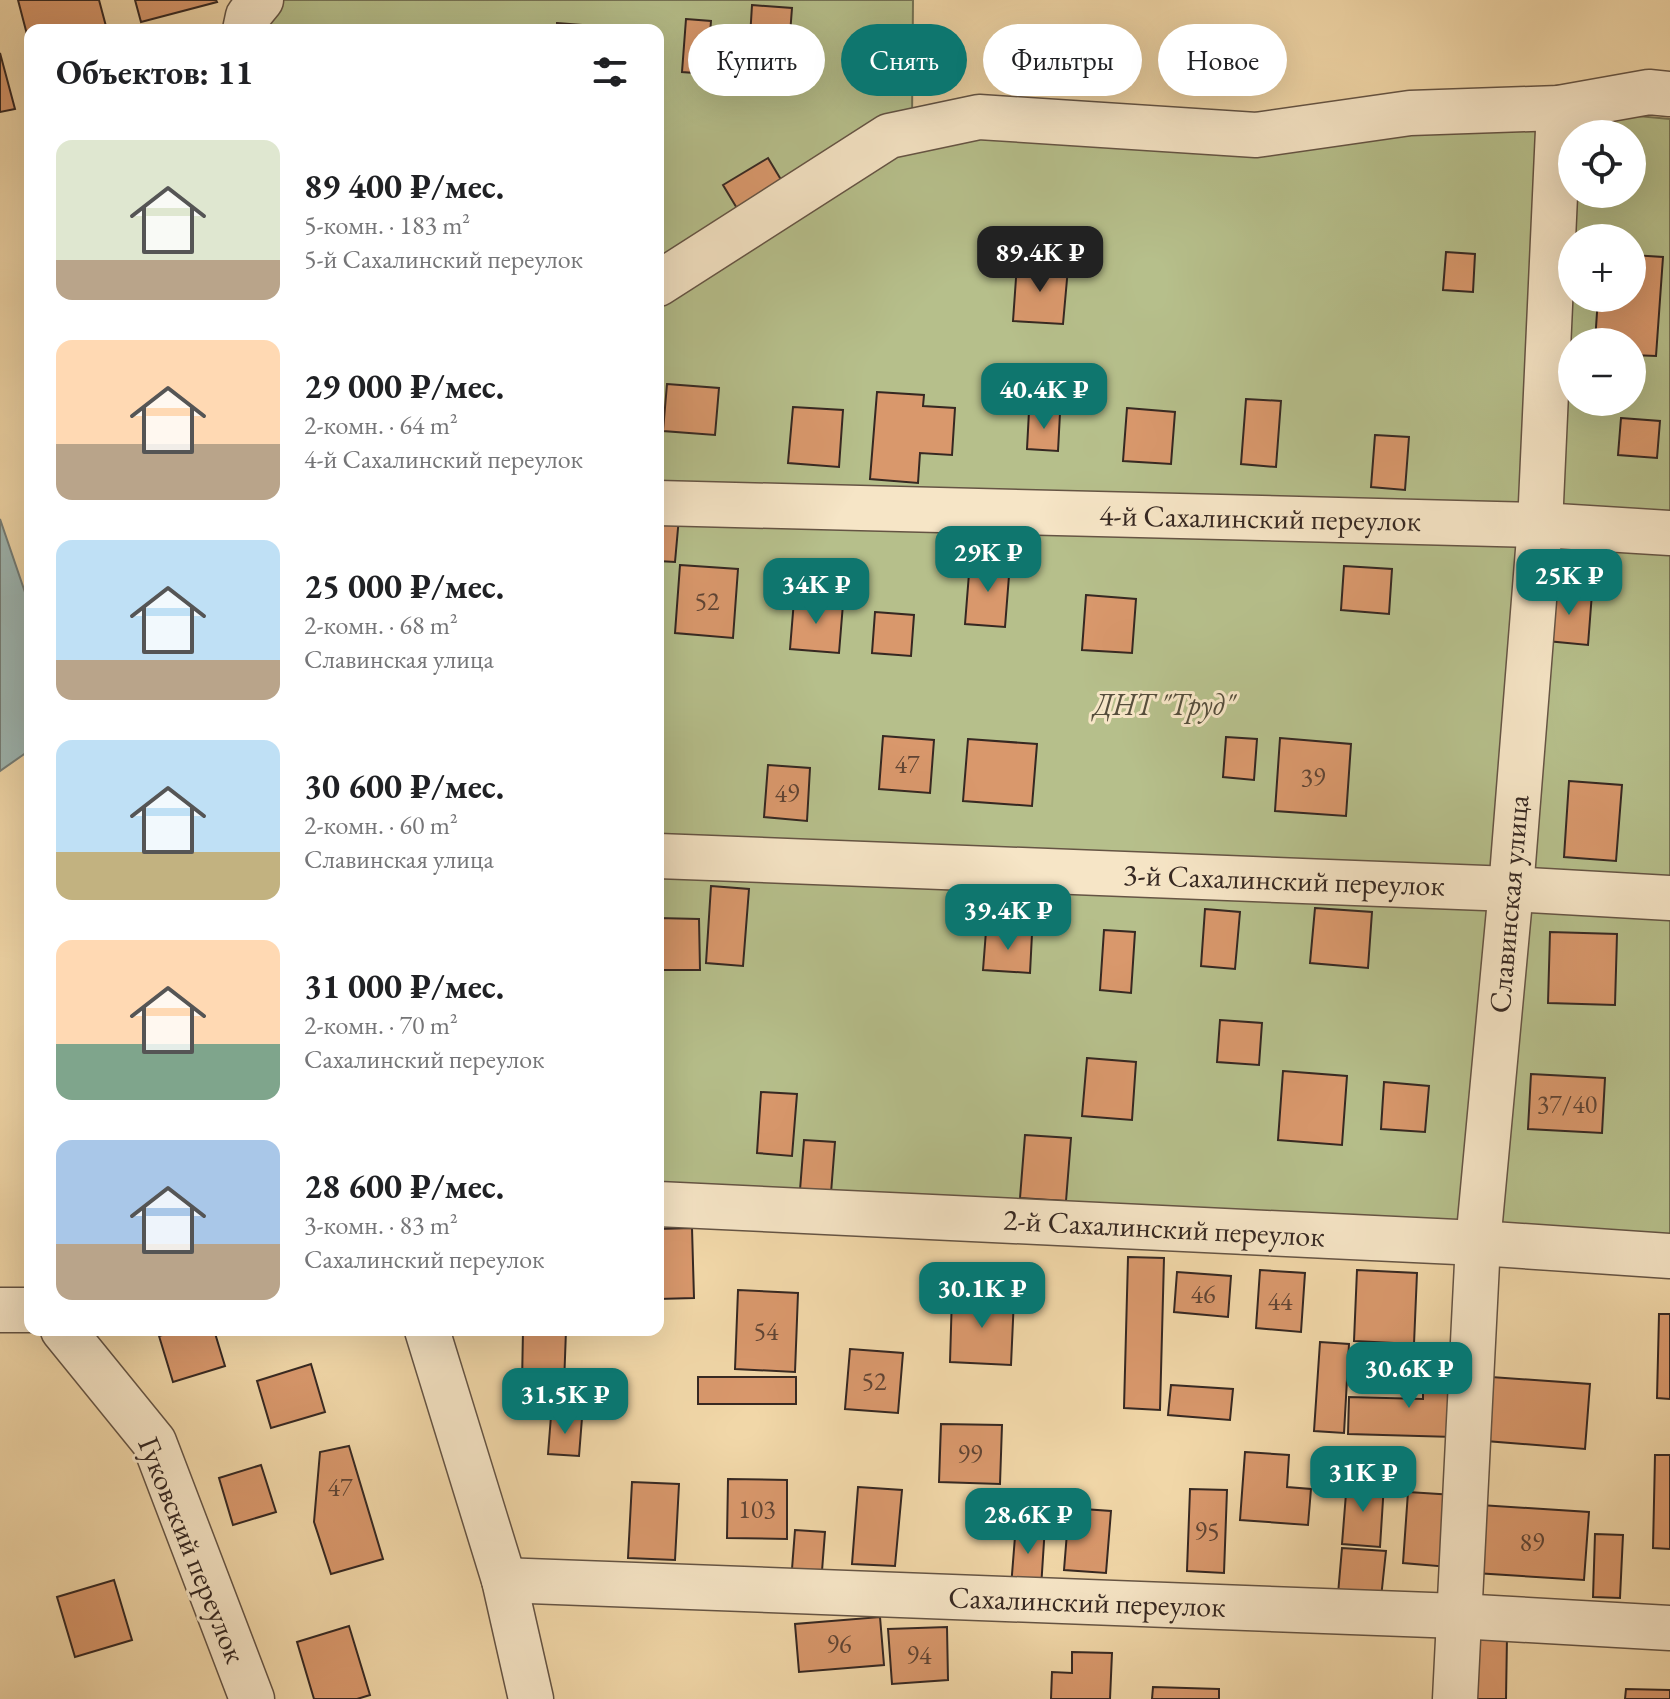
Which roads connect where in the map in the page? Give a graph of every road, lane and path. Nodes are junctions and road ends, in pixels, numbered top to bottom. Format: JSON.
{"nodes":[{"id":1,"x":261,"y":0,"type":"edge"},
{"id":2,"x":246,"y":24,"type":"edge"},
{"id":3,"x":1670,"y":94,"type":"edge"},
{"id":4,"x":1559,"y":108,"type":"junction"},
{"id":5,"x":664,"y":280,"type":"edge"},
{"id":6,"x":664,"y":503,"type":"edge"},
{"id":7,"x":1540,"y":525,"type":"junction"},
{"id":8,"x":1670,"y":533,"type":"edge"},
{"id":9,"x":664,"y":856,"type":"edge"},
{"id":10,"x":1511,"y":889,"type":"junction"},
{"id":11,"x":1670,"y":898,"type":"edge"},
{"id":12,"x":664,"y":1204,"type":"edge"},
{"id":13,"x":1478,"y":1243,"type":"junction"},
{"id":14,"x":1670,"y":1256,"type":"edge"},
{"id":15,"x":0,"y":1310,"type":"edge"},
{"id":16,"x":24,"y":1310,"type":"edge"},
{"id":17,"x":68,"y":1336,"type":"edge"},
{"id":18,"x":429,"y":1336,"type":"edge"},
{"id":19,"x":504,"y":1580,"type":"junction"},
{"id":20,"x":1458,"y":1616,"type":"junction"},
{"id":21,"x":1670,"y":1628,"type":"edge"},
{"id":22,"x":252,"y":1699,"type":"edge"},
{"id":23,"x":531,"y":1699,"type":"edge"},
{"id":24,"x":1455,"y":1699,"type":"edge"}],
"edges":[{"from":1,"to":2,"type":"street"},
{"from":3,"to":4,"type":"street"},
{"from":4,"to":5,"type":"street"},
{"from":4,"to":7,"type":"street","name":"Славинская улица"},
{"from":6,"to":7,"type":"street","name":"4-й Сахалинский переулок"},
{"from":7,"to":8,"type":"street","name":"4-й Сахалинский переулок"},
{"from":7,"to":10,"type":"street","name":"Славинская улица"},
{"from":9,"to":10,"type":"street","name":"3-й Сахалинский переулок"},
{"from":10,"to":11,"type":"street","name":"3-й Сахалинский переулок"},
{"from":10,"to":13,"type":"street","name":"Славинская улица"},
{"from":12,"to":13,"type":"street","name":"2-й Сахалинский переулок"},
{"from":13,"to":14,"type":"street","name":"2-й Сахалинский переулок"},
{"from":13,"to":20,"type":"street","name":"Славинская улица"},
{"from":15,"to":16,"type":"street"},
{"from":17,"to":22,"type":"street","name":"Гуковский переулок"},
{"from":18,"to":19,"type":"street"},
{"from":19,"to":20,"type":"street","name":"Сахалинский переулок"},
{"from":19,"to":23,"type":"street"},
{"from":20,"to":21,"type":"street","name":"Сахалинский переулок"},
{"from":20,"to":24,"type":"street","name":"Славинская улица"}]}
